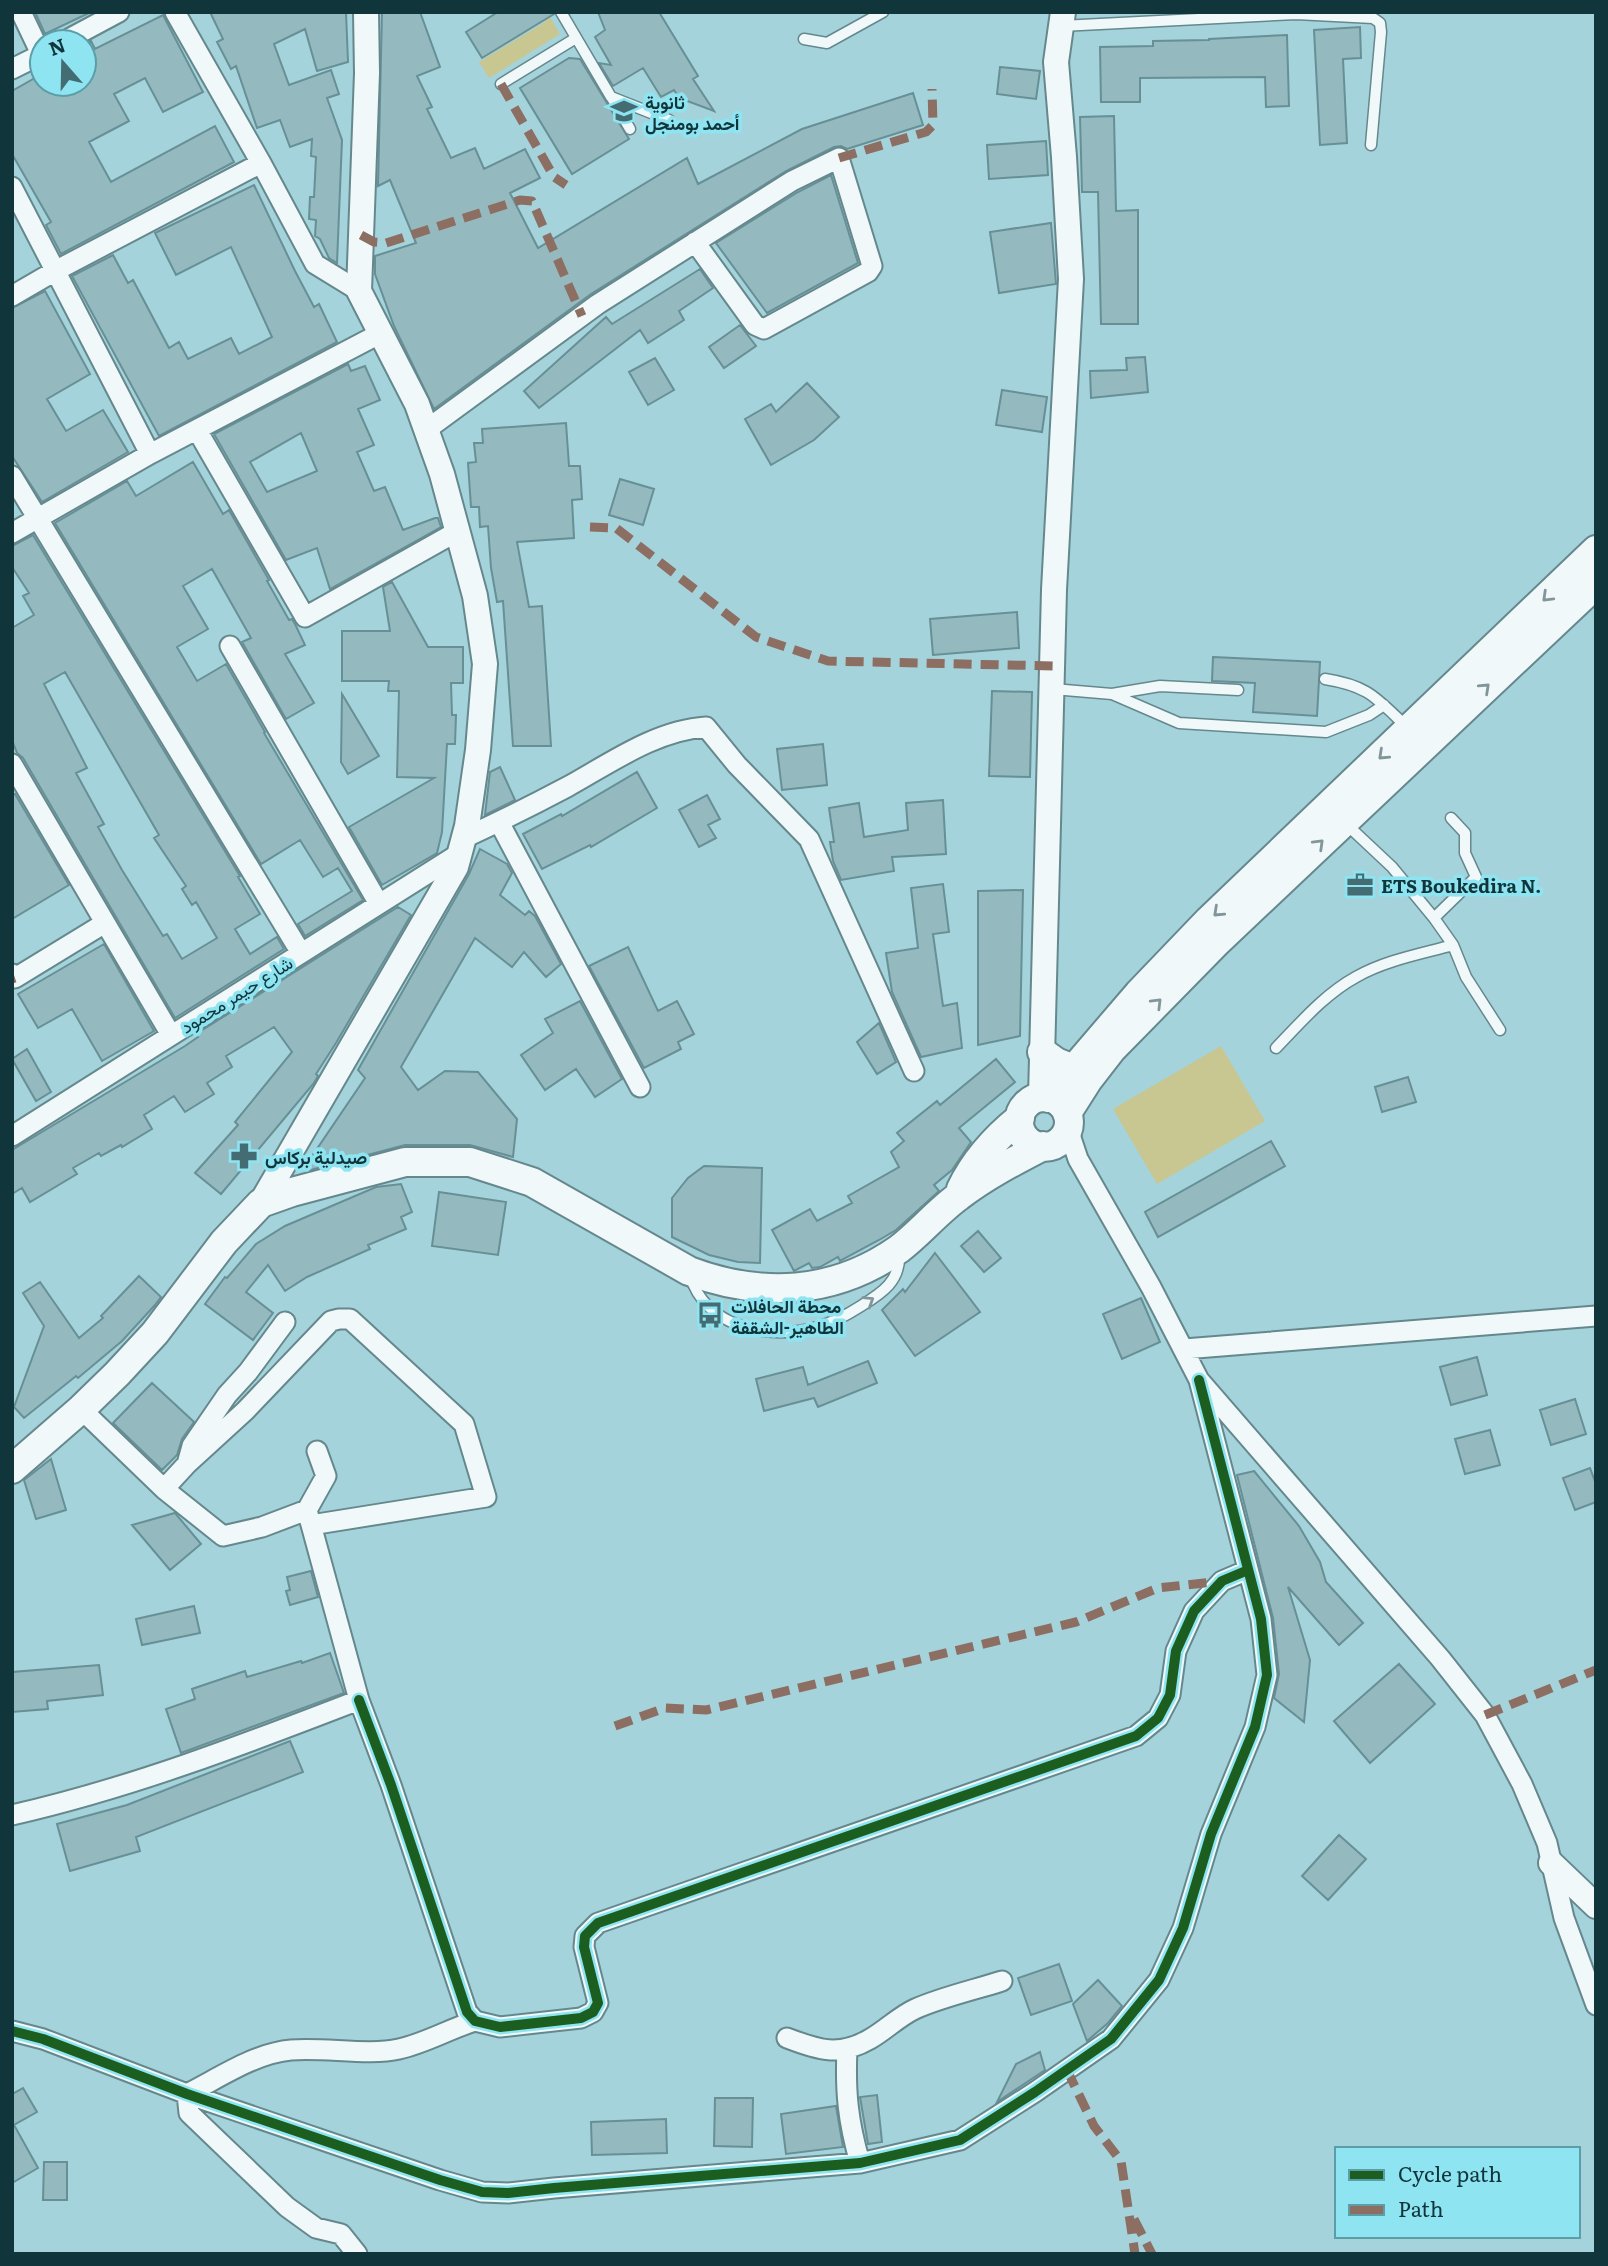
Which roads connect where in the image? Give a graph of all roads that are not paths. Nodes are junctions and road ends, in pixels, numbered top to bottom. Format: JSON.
{"nodes":[{"id":1,"x":21,"y":12,"type":"edge"},
{"id":2,"x":118,"y":12,"type":"edge"},
{"id":3,"x":175,"y":12,"type":"edge"},
{"id":4,"x":366,"y":12,"type":"edge"},
{"id":5,"x":561,"y":12,"type":"edge"},
{"id":6,"x":883,"y":12,"type":"edge"},
{"id":7,"x":568,"y":17,"type":"edge"},
{"id":8,"x":1062,"y":19,"type":"edge"},
{"id":9,"x":29,"y":28,"type":"edge"},
{"id":10,"x":89,"y":28,"type":"edge"},
{"id":11,"x":576,"y":38,"type":"junction"},
{"id":12,"x":804,"y":39,"type":"dead end"},
{"id":13,"x":28,"y":61,"type":"edge"},
{"id":14,"x":12,"y":69,"type":"edge"},
{"id":15,"x":501,"y":84,"type":"dead end"},
{"id":16,"x":611,"y":97,"type":"junction"},
{"id":17,"x":669,"y":120,"type":"dead end"},
{"id":18,"x":630,"y":129,"type":"dead end"},
{"id":19,"x":1371,"y":145,"type":"dead end"},
{"id":20,"x":261,"y":163,"type":"junction"},
{"id":21,"x":12,"y":187,"type":"edge"},
{"id":22,"x":695,"y":242,"type":"junction"},
{"id":23,"x":55,"y":271,"type":"junction"},
{"id":24,"x":359,"y":291,"type":"junction"},
{"id":25,"x":12,"y":296,"type":"edge"},
{"id":26,"x":381,"y":333,"type":"junction"},
{"id":27,"x":197,"y":430,"type":"junction"},
{"id":28,"x":426,"y":430,"type":"junction"},
{"id":29,"x":150,"y":454,"type":"junction"},
{"id":30,"x":12,"y":476,"type":"edge"},
{"id":31,"x":39,"y":517,"type":"junction"},
{"id":32,"x":458,"y":531,"type":"junction"},
{"id":33,"x":12,"y":533,"type":"edge"},
{"id":34,"x":1596,"y":550,"type":"edge"},
{"id":35,"x":1596,"y":583,"type":"edge"},
{"id":36,"x":230,"y":646,"type":"dead end"},
{"id":37,"x":1325,"y":679,"type":"dead end"},
{"id":38,"x":1053,"y":689,"type":"junction"},
{"id":39,"x":1238,"y":690,"type":"dead end"},
{"id":40,"x":1112,"y":694,"type":"junction"},
{"id":41,"x":1384,"y":705,"type":"junction"},
{"id":42,"x":1410,"y":730,"type":"junction"},
{"id":43,"x":12,"y":764,"type":"edge"},
{"id":44,"x":1451,"y":818,"type":"dead end"},
{"id":45,"x":1343,"y":821,"type":"junction"},
{"id":46,"x":499,"y":822,"type":"junction"},
{"id":47,"x":462,"y":846,"type":"junction"},
{"id":48,"x":379,"y":904,"type":"junction"},
{"id":49,"x":1434,"y":918,"type":"junction"},
{"id":50,"x":105,"y":923,"type":"junction"},
{"id":51,"x":1453,"y":945,"type":"junction"},
{"id":52,"x":301,"y":953,"type":"junction"},
{"id":53,"x":12,"y":974,"type":"edge"},
{"id":54,"x":1500,"y":1030,"type":"dead end"},
{"id":55,"x":171,"y":1035,"type":"junction"},
{"id":56,"x":1276,"y":1048,"type":"dead end"},
{"id":57,"x":1042,"y":1052,"type":"junction"},
{"id":58,"x":1073,"y":1069,"type":"junction"},
{"id":59,"x":914,"y":1071,"type":"dead end"},
{"id":60,"x":640,"y":1087,"type":"dead end"},
{"id":61,"x":1053,"y":1121,"type":"junction"},
{"id":62,"x":12,"y":1136,"type":"edge"},
{"id":63,"x":956,"y":1198,"type":"junction"},
{"id":64,"x":261,"y":1203,"type":"junction"},
{"id":65,"x":899,"y":1248,"type":"junction"},
{"id":66,"x":689,"y":1271,"type":"junction"},
{"id":67,"x":1596,"y":1317,"type":"edge"},
{"id":68,"x":285,"y":1322,"type":"dead end"},
{"id":69,"x":1184,"y":1349,"type":"junction"},
{"id":70,"x":1199,"y":1380,"type":"junction"},
{"id":71,"x":81,"y":1409,"type":"junction"},
{"id":72,"x":317,"y":1451,"type":"dead end"},
{"id":73,"x":187,"y":1464,"type":"junction"},
{"id":74,"x":12,"y":1469,"type":"edge"},
{"id":75,"x":164,"y":1489,"type":"junction"},
{"id":76,"x":309,"y":1518,"type":"junction"},
{"id":77,"x":1248,"y":1570,"type":"junction"},
{"id":78,"x":359,"y":1700,"type":"junction"},
{"id":79,"x":12,"y":1815,"type":"edge"},
{"id":80,"x":1551,"y":1863,"type":"junction"},
{"id":81,"x":1596,"y":1906,"type":"edge"},
{"id":82,"x":1002,"y":1981,"type":"dead end"},
{"id":83,"x":1596,"y":2005,"type":"edge"},
{"id":84,"x":475,"y":2021,"type":"junction"},
{"id":85,"x":12,"y":2031,"type":"edge"},
{"id":86,"x":787,"y":2038,"type":"dead end"},
{"id":87,"x":847,"y":2049,"type":"junction"},
{"id":88,"x":187,"y":2094,"type":"junction"},
{"id":89,"x":860,"y":2163,"type":"junction"},
{"id":90,"x":357,"y":2254,"type":"edge"}],
"edges":[{"from":1,"to":9,"type":"street"},
{"from":2,"to":10,"type":"street"},
{"from":3,"to":20,"type":"street"},
{"from":4,"to":24,"type":"street"},
{"from":5,"to":7,"type":"lane"},
{"from":6,"to":12,"type":"lane"},
{"from":7,"to":11,"type":"lane"},
{"from":8,"to":19,"type":"lane"},
{"from":8,"to":38,"type":"street"},
{"from":11,"to":15,"type":"lane"},
{"from":11,"to":16,"type":"lane"},
{"from":13,"to":14,"type":"street"},
{"from":16,"to":17,"type":"lane"},
{"from":16,"to":18,"type":"lane"},
{"from":20,"to":23,"type":"street"},
{"from":20,"to":24,"type":"street"},
{"from":21,"to":23,"type":"street"},
{"from":22,"to":22,"type":"street"},
{"from":22,"to":28,"type":"street"},
{"from":23,"to":25,"type":"street"},
{"from":23,"to":29,"type":"street"},
{"from":24,"to":26,"type":"street"},
{"from":26,"to":27,"type":"street"},
{"from":26,"to":28,"type":"street"},
{"from":27,"to":29,"type":"street"},
{"from":27,"to":32,"type":"street"},
{"from":28,"to":32,"type":"street"},
{"from":29,"to":31,"type":"street"},
{"from":30,"to":31,"type":"street"},
{"from":31,"to":33,"type":"street"},
{"from":31,"to":52,"type":"street"},
{"from":32,"to":47,"type":"street"},
{"from":34,"to":42,"type":"main road","one_way":true},
{"from":45,"to":35,"type":"main road","one_way":true},
{"from":36,"to":48,"type":"street"},
{"from":37,"to":41,"type":"lane"},
{"from":38,"to":40,"type":"lane"},
{"from":38,"to":57,"type":"street"},
{"from":39,"to":40,"type":"lane"},
{"from":40,"to":41,"type":"lane"},
{"from":41,"to":42,"type":"lane"},
{"from":42,"to":58,"type":"main road","one_way":true},
{"from":43,"to":50,"type":"street"},
{"from":44,"to":49,"type":"lane"},
{"from":45,"to":49,"type":"lane"},
{"from":61,"to":45,"type":"main road","one_way":true},
{"from":46,"to":47,"type":"street","name":"شارع حيمر محمود"},
{"from":46,"to":59,"type":"street","name":"شارع حيمر محمود"},
{"from":46,"to":60,"type":"street"},
{"from":47,"to":48,"type":"street","name":"شارع حيمر محمود"},
{"from":47,"to":64,"type":"street"},
{"from":48,"to":52,"type":"street","name":"شارع حيمر محمود"},
{"from":49,"to":51,"type":"lane"},
{"from":50,"to":53,"type":"street"},
{"from":50,"to":55,"type":"street"},
{"from":51,"to":54,"type":"lane"},
{"from":51,"to":56,"type":"lane"},
{"from":52,"to":55,"type":"street","name":"شارع حيمر محمود"},
{"from":55,"to":62,"type":"street","name":"شارع حيمر محمود"},
{"from":57,"to":58,"type":"main road"},
{"from":57,"to":61,"type":"street"},
{"from":58,"to":61,"type":"main road"},
{"from":61,"to":63,"type":"main road"},
{"from":61,"to":63,"type":"main road"},
{"from":61,"to":69,"type":"street"},
{"from":63,"to":65,"type":"main road"},
{"from":64,"to":66,"type":"main road"},
{"from":64,"to":71,"type":"main road"},
{"from":65,"to":66,"type":"main road"},
{"from":66,"to":65,"type":"lane","one_way":true},
{"from":67,"to":69,"type":"street"},
{"from":68,"to":73,"type":"street"},
{"from":69,"to":70,"type":"street"},
{"from":70,"to":77,"type":"street"},
{"from":70,"to":80,"type":"street"},
{"from":71,"to":74,"type":"main road"},
{"from":71,"to":75,"type":"street"},
{"from":72,"to":76,"type":"street"},
{"from":73,"to":75,"type":"street"},
{"from":73,"to":76,"type":"street"},
{"from":75,"to":76,"type":"street"},
{"from":76,"to":78,"type":"street"},
{"from":77,"to":84,"type":"street"},
{"from":77,"to":89,"type":"street"},
{"from":78,"to":79,"type":"street"},
{"from":78,"to":84,"type":"street"},
{"from":80,"to":81,"type":"street"},
{"from":80,"to":83,"type":"street"},
{"from":82,"to":87,"type":"street"},
{"from":84,"to":88,"type":"street"},
{"from":85,"to":88,"type":"street"},
{"from":86,"to":87,"type":"street"},
{"from":87,"to":89,"type":"street"},
{"from":88,"to":89,"type":"street"},
{"from":88,"to":90,"type":"street"}]}
